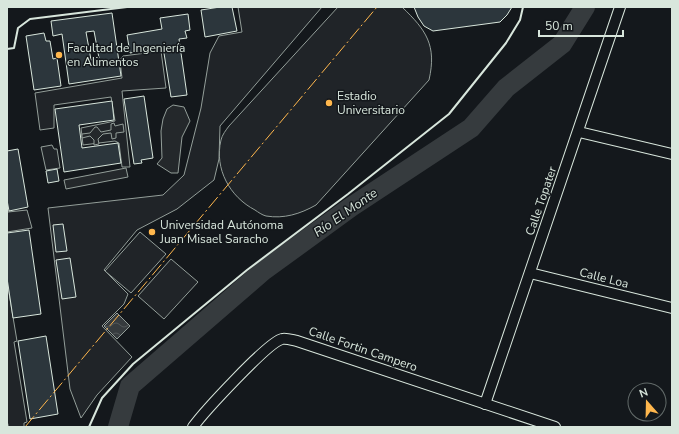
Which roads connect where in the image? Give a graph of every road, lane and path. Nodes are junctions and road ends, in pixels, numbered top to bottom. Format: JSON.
{"nodes":[{"id":1,"x":620,"y":7,"type":"edge"},
{"id":2,"x":579,"y":132,"type":"junction"},
{"id":3,"x":672,"y":154,"type":"edge"},
{"id":4,"x":530,"y":273,"type":"junction"},
{"id":5,"x":672,"y":308,"type":"edge"},
{"id":6,"x":485,"y":404,"type":"junction"},
{"id":7,"x":7,"y":423,"type":"edge"},
{"id":8,"x":8,"y":427,"type":"edge"},
{"id":9,"x":193,"y":427,"type":"edge"},
{"id":10,"x":555,"y":427,"type":"edge"}],
"edges":[{"from":1,"to":2,"type":"street","name":"Calle Topater"},
{"from":2,"to":3,"type":"street"},
{"from":2,"to":4,"type":"street","name":"Calle Topater"},
{"from":4,"to":5,"type":"street","name":"Calle Loa"},
{"from":4,"to":6,"type":"street","name":"Calle Topater"},
{"from":6,"to":9,"type":"street","name":"Calle Fortin Campero"},
{"from":6,"to":10,"type":"street","name":"Calle Fortin Campero"},
{"from":7,"to":8,"type":"path"}]}
